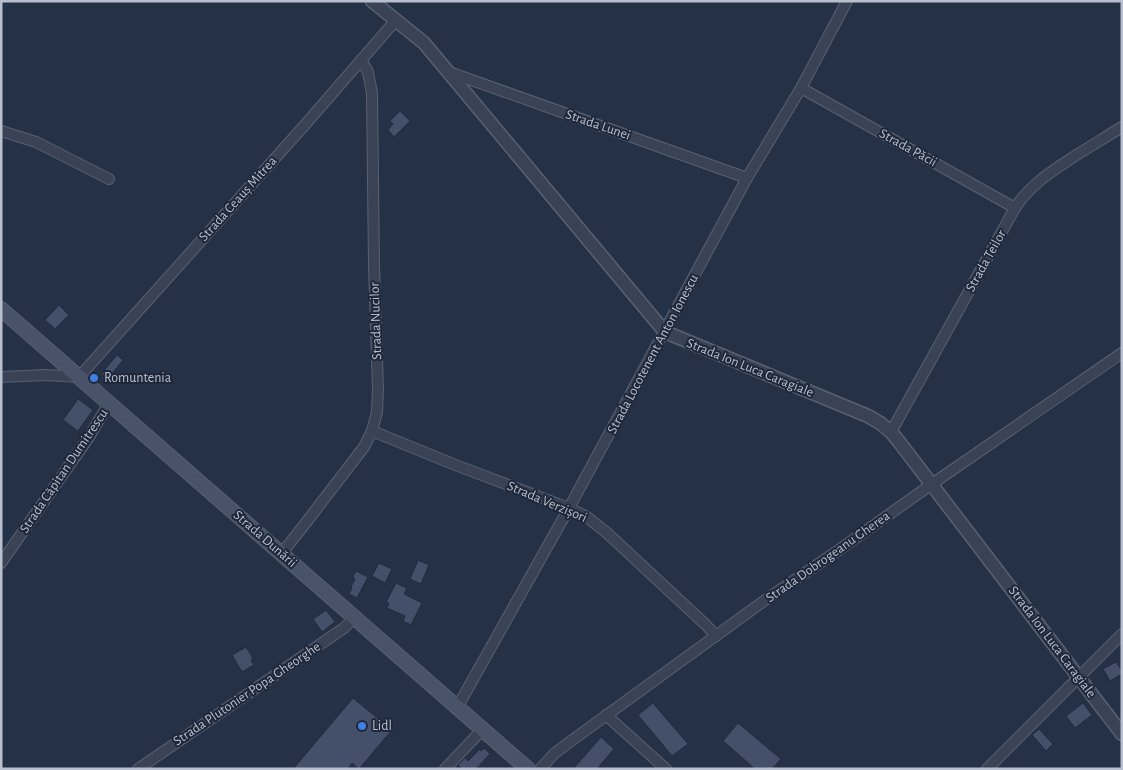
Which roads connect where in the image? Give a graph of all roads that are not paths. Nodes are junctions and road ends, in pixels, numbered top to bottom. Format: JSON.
{"nodes":[{"id":1,"x":372,"y":1,"type":"edge"},
{"id":2,"x":847,"y":1,"type":"edge"},
{"id":3,"x":396,"y":20,"type":"junction"},
{"id":4,"x":361,"y":60,"type":"junction"},
{"id":5,"x":449,"y":72,"type":"junction"},
{"id":6,"x":800,"y":88,"type":"junction"},
{"id":7,"x":1122,"y":127,"type":"edge"},
{"id":8,"x":1,"y":131,"type":"edge"},
{"id":9,"x":748,"y":178,"type":"junction"},
{"id":10,"x":109,"y":179,"type":"dead end"},
{"id":11,"x":1015,"y":208,"type":"junction"},
{"id":12,"x":1,"y":309,"type":"edge"},
{"id":13,"x":664,"y":332,"type":"junction"},
{"id":14,"x":1122,"y":353,"type":"edge"},
{"id":15,"x":1,"y":377,"type":"edge"},
{"id":16,"x":79,"y":377,"type":"junction"},
{"id":17,"x":109,"y":403,"type":"junction"},
{"id":18,"x":372,"y":432,"type":"junction"},
{"id":19,"x":891,"y":432,"type":"junction"},
{"id":20,"x":932,"y":484,"type":"junction"},
{"id":21,"x":569,"y":508,"type":"junction"},
{"id":22,"x":282,"y":553,"type":"junction"},
{"id":23,"x":1,"y":563,"type":"edge"},
{"id":24,"x":355,"y":617,"type":"junction"},
{"id":25,"x":1122,"y":634,"type":"edge"},
{"id":26,"x":716,"y":636,"type":"junction"},
{"id":27,"x":1079,"y":678,"type":"junction"},
{"id":28,"x":458,"y":706,"type":"junction"},
{"id":29,"x":606,"y":715,"type":"junction"},
{"id":30,"x":483,"y":729,"type":"junction"},
{"id":31,"x":1122,"y":734,"type":"edge"},
{"id":32,"x":138,"y":769,"type":"edge"},
{"id":33,"x":445,"y":769,"type":"edge"},
{"id":34,"x":528,"y":769,"type":"edge"},
{"id":35,"x":540,"y":769,"type":"edge"},
{"id":36,"x":666,"y":769,"type":"edge"},
{"id":37,"x":988,"y":769,"type":"edge"}],
"edges":[{"from":1,"to":3,"type":"street","name":"Strada Ion Luca Caragiale"},
{"from":2,"to":6,"type":"street","name":"Strada Locotenent Anton Ionescu"},
{"from":3,"to":4,"type":"street","name":"Strada Ceauș Mitrea"},
{"from":3,"to":5,"type":"street","name":"Strada Ion Luca Caragiale"},
{"from":4,"to":16,"type":"street","name":"Strada Ceauș Mitrea"},
{"from":4,"to":18,"type":"street","name":"Strada Nucilor"},
{"from":5,"to":9,"type":"street","name":"Strada Lunei"},
{"from":5,"to":13,"type":"street","name":"Strada Ion Luca Caragiale"},
{"from":6,"to":9,"type":"street","name":"Strada Locotenent Anton Ionescu"},
{"from":6,"to":11,"type":"street","name":"Strada Păcii"},
{"from":7,"to":11,"type":"street","name":"Strada Teilor"},
{"from":8,"to":10,"type":"street"},
{"from":9,"to":13,"type":"street","name":"Strada Locotenent Anton Ionescu"},
{"from":11,"to":19,"type":"street","name":"Strada Teilor"},
{"from":12,"to":16,"type":"main road","name":"Strada Dunării"},
{"from":13,"to":19,"type":"street","name":"Strada Ion Luca Caragiale"},
{"from":13,"to":21,"type":"street","name":"Strada Locotenent Anton Ionescu"},
{"from":14,"to":20,"type":"street","name":"Strada Dobrogeanu Gherea"},
{"from":15,"to":16,"type":"street"},
{"from":16,"to":17,"type":"main road","name":"Strada Dunării"},
{"from":17,"to":22,"type":"main road","name":"Strada Dunării"},
{"from":17,"to":23,"type":"street","name":"Strada Căpitan Dumitrescu"},
{"from":18,"to":21,"type":"street","name":"Strada Verzișori"},
{"from":18,"to":22,"type":"street","name":"Strada Nucilor"},
{"from":19,"to":20,"type":"street","name":"Strada Ion Luca Caragiale"},
{"from":20,"to":26,"type":"street","name":"Strada Dobrogeanu Gherea"},
{"from":20,"to":27,"type":"street","name":"Strada Ion Luca Caragiale"},
{"from":21,"to":26,"type":"street","name":"Strada Verzișori"},
{"from":21,"to":28,"type":"street","name":"Strada Locotenent Anton Ionescu"},
{"from":22,"to":24,"type":"main road","name":"Strada Dunării"},
{"from":24,"to":28,"type":"main road","name":"Strada Dunării"},
{"from":24,"to":32,"type":"street","name":"Strada Plutonier Popa Gheorghe"},
{"from":25,"to":27,"type":"street"},
{"from":26,"to":29,"type":"street","name":"Strada Dobrogeanu Gherea"},
{"from":27,"to":31,"type":"street","name":"Strada Ion Luca Caragiale"},
{"from":27,"to":37,"type":"street"},
{"from":28,"to":30,"type":"main road","name":"Strada Dunării"},
{"from":29,"to":35,"type":"street","name":"Strada Dobrogeanu Gherea"},
{"from":29,"to":36,"type":"street"},
{"from":30,"to":33,"type":"street"},
{"from":30,"to":34,"type":"main road","name":"Strada Dunării"}]}
